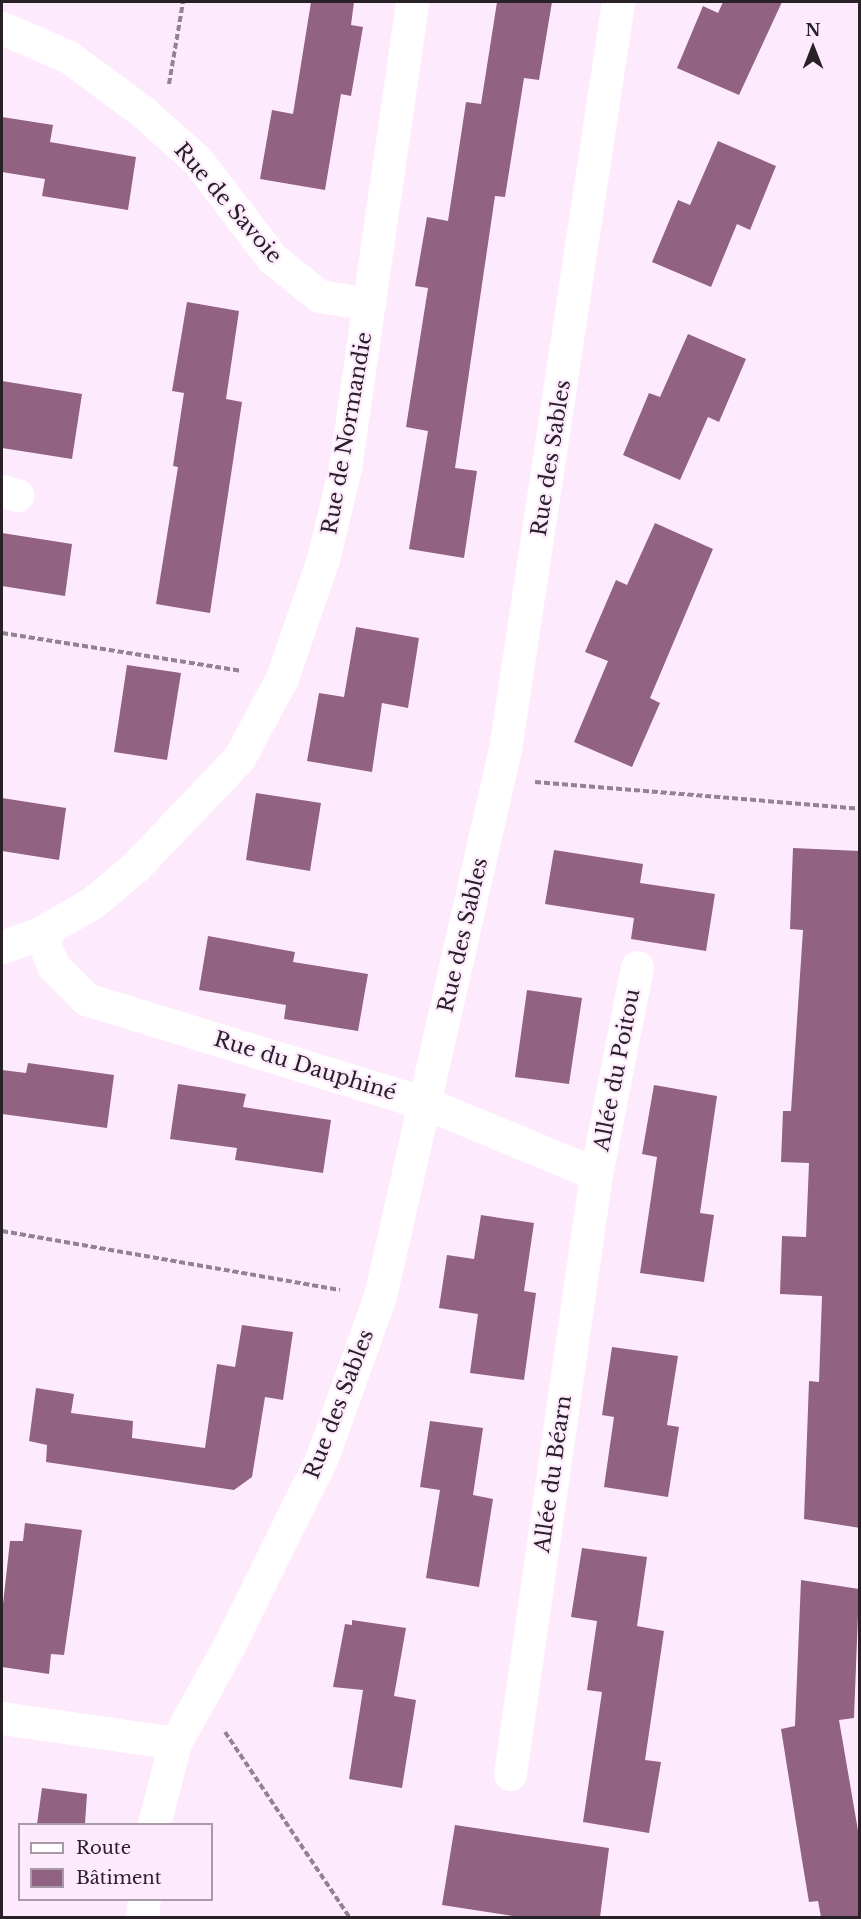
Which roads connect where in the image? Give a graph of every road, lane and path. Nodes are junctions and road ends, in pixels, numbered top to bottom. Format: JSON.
{"nodes":[{"id":1,"x":183,"y":2,"type":"edge"},
{"id":2,"x":412,"y":2,"type":"edge"},
{"id":3,"x":618,"y":2,"type":"edge"},
{"id":4,"x":2,"y":28,"type":"edge"},
{"id":5,"x":162,"y":129,"type":"junction"},
{"id":6,"x":369,"y":304,"type":"junction"},
{"id":7,"x":2,"y":633,"type":"edge"},
{"id":8,"x":282,"y":678,"type":"junction"},
{"id":9,"x":498,"y":779,"type":"junction"},
{"id":10,"x":860,"y":810,"type":"edge"},
{"id":11,"x":40,"y":933,"type":"junction"},
{"id":12,"x":2,"y":947,"type":"edge"},
{"id":13,"x":637,"y":967,"type":"dead end"},
{"id":14,"x":425,"y":1103,"type":"junction"},
{"id":15,"x":596,"y":1174,"type":"junction"},
{"id":16,"x":2,"y":1231,"type":"edge"},
{"id":17,"x":380,"y":1296,"type":"junction"},
{"id":18,"x":196,"y":1705,"type":"junction"},
{"id":19,"x":2,"y":1718,"type":"edge"},
{"id":20,"x":175,"y":1743,"type":"junction"},
{"id":21,"x":510,"y":1774,"type":"dead end"},
{"id":22,"x":154,"y":1823,"type":"edge"},
{"id":23,"x":144,"y":1901,"type":"edge"},
{"id":24,"x":142,"y":1917,"type":"edge"},
{"id":25,"x":350,"y":1917,"type":"edge"}],
"edges":[{"from":1,"to":5,"type":"path"},
{"from":2,"to":6,"type":"street","name":"Rue de Normandie"},
{"from":3,"to":9,"type":"street","name":"Rue des Sables"},
{"from":4,"to":5,"type":"street","name":"Rue de Savoie"},
{"from":5,"to":6,"type":"street","name":"Rue de Savoie"},
{"from":6,"to":8,"type":"street","name":"Rue de Normandie"},
{"from":7,"to":8,"type":"path"},
{"from":8,"to":11,"type":"street","name":"Rue de Normandie"},
{"from":9,"to":10,"type":"path"},
{"from":9,"to":14,"type":"street","name":"Rue des Sables"},
{"from":11,"to":12,"type":"street","name":"Rue de Normandie"},
{"from":11,"to":14,"type":"street","name":"Rue du Dauphiné"},
{"from":13,"to":15,"type":"street","name":"Allée du Poitou"},
{"from":14,"to":15,"type":"street","name":"Rue du Dauphiné"},
{"from":14,"to":17,"type":"street","name":"Rue des Sables"},
{"from":15,"to":21,"type":"street","name":"Allée du Béarn"},
{"from":16,"to":17,"type":"path"},
{"from":17,"to":18,"type":"street","name":"Rue des Sables"},
{"from":18,"to":20,"type":"street","name":"Rue des Sables"},
{"from":18,"to":25,"type":"path"},
{"from":19,"to":20,"type":"street"},
{"from":20,"to":22,"type":"street","name":"Rue des Sables"},
{"from":23,"to":24,"type":"street"}]}
